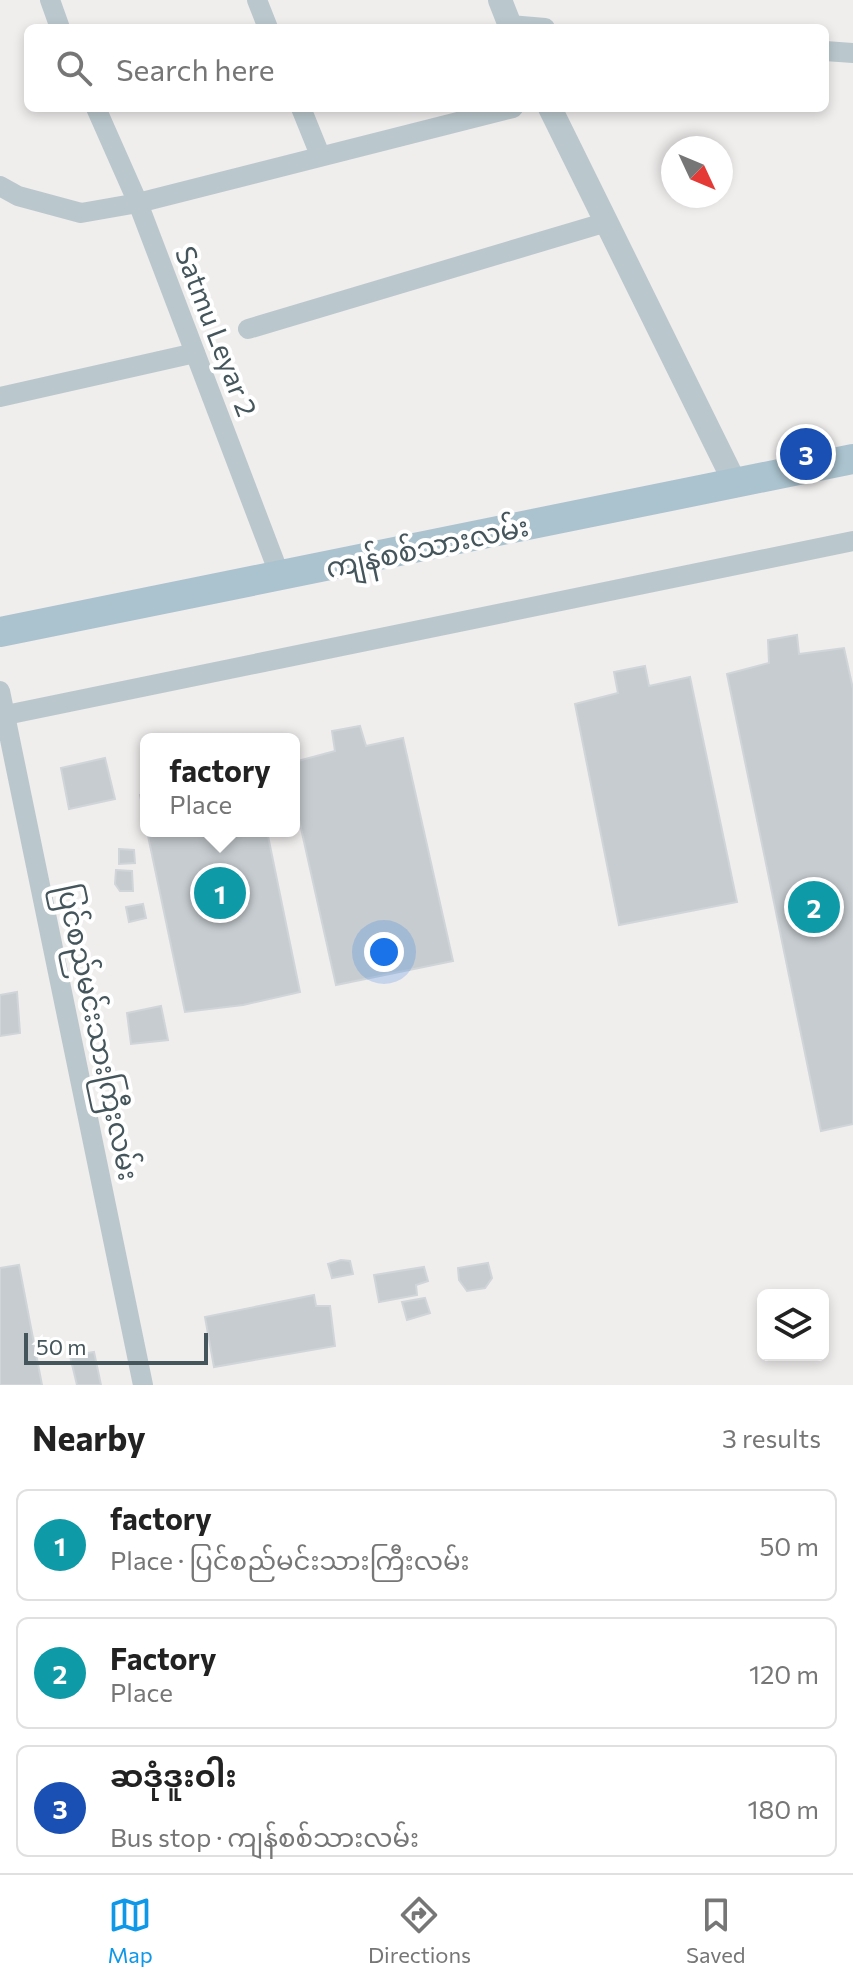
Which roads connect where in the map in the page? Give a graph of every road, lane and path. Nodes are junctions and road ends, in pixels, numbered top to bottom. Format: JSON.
{"nodes":[{"id":1,"x":50,"y":0,"type":"edge"},
{"id":2,"x":257,"y":0,"type":"edge"},
{"id":3,"x":500,"y":0,"type":"edge"},
{"id":4,"x":59,"y":24,"type":"edge"},
{"id":5,"x":266,"y":24,"type":"edge"},
{"id":6,"x":510,"y":24,"type":"edge"},
{"id":7,"x":829,"y":51,"type":"edge"},
{"id":8,"x":853,"y":53,"type":"edge"},
{"id":9,"x":98,"y":112,"type":"edge"},
{"id":10,"x":303,"y":112,"type":"edge"},
{"id":11,"x":497,"y":112,"type":"edge"},
{"id":12,"x":552,"y":112,"type":"edge"},
{"id":13,"x":320,"y":155,"type":"junction"},
{"id":14,"x":0,"y":186,"type":"edge"},
{"id":15,"x":138,"y":203,"type":"junction"},
{"id":16,"x":607,"y":222,"type":"junction"},
{"id":17,"x":248,"y":329,"type":"dead end"},
{"id":18,"x":195,"y":353,"type":"junction"},
{"id":19,"x":0,"y":397,"type":"edge"},
{"id":20,"x":853,"y":459,"type":"edge"},
{"id":21,"x":735,"y":483,"type":"junction"},
{"id":22,"x":853,"y":541,"type":"edge"},
{"id":23,"x":280,"y":576,"type":"junction"},
{"id":24,"x":0,"y":632,"type":"edge"},
{"id":25,"x":0,"y":691,"type":"edge"},
{"id":26,"x":6,"y":715,"type":"junction"},
{"id":27,"x":143,"y":1385,"type":"edge"}],
"edges":[{"from":1,"to":4,"type":"street"},
{"from":2,"to":5,"type":"street"},
{"from":3,"to":6,"type":"street"},
{"from":7,"to":8,"type":"street"},
{"from":9,"to":15,"type":"street","name":"Satmu Leyar 2"},
{"from":10,"to":13,"type":"street"},
{"from":11,"to":13,"type":"street"},
{"from":12,"to":16,"type":"street"},
{"from":13,"to":15,"type":"street"},
{"from":14,"to":15,"type":"street"},
{"from":15,"to":18,"type":"street","name":"Satmu Leyar 2"},
{"from":16,"to":17,"type":"street"},
{"from":16,"to":21,"type":"street"},
{"from":18,"to":19,"type":"street"},
{"from":18,"to":23,"type":"street","name":"Satmu Leyar 2"},
{"from":20,"to":21,"type":"main road","name":"ကျန်စစ်သားလမ်း"},
{"from":21,"to":23,"type":"main road","name":"ကျန်စစ်သားလမ်း"},
{"from":22,"to":26,"type":"street"},
{"from":23,"to":24,"type":"main road","name":"ကျန်စစ်သားလမ်း"},
{"from":25,"to":26,"type":"street","name":"ပြင်စည်မင်းသားကြီးလမ်း"},
{"from":26,"to":27,"type":"street","name":"ပြင်စည်မင်းသားကြီးလမ်း"}]}
